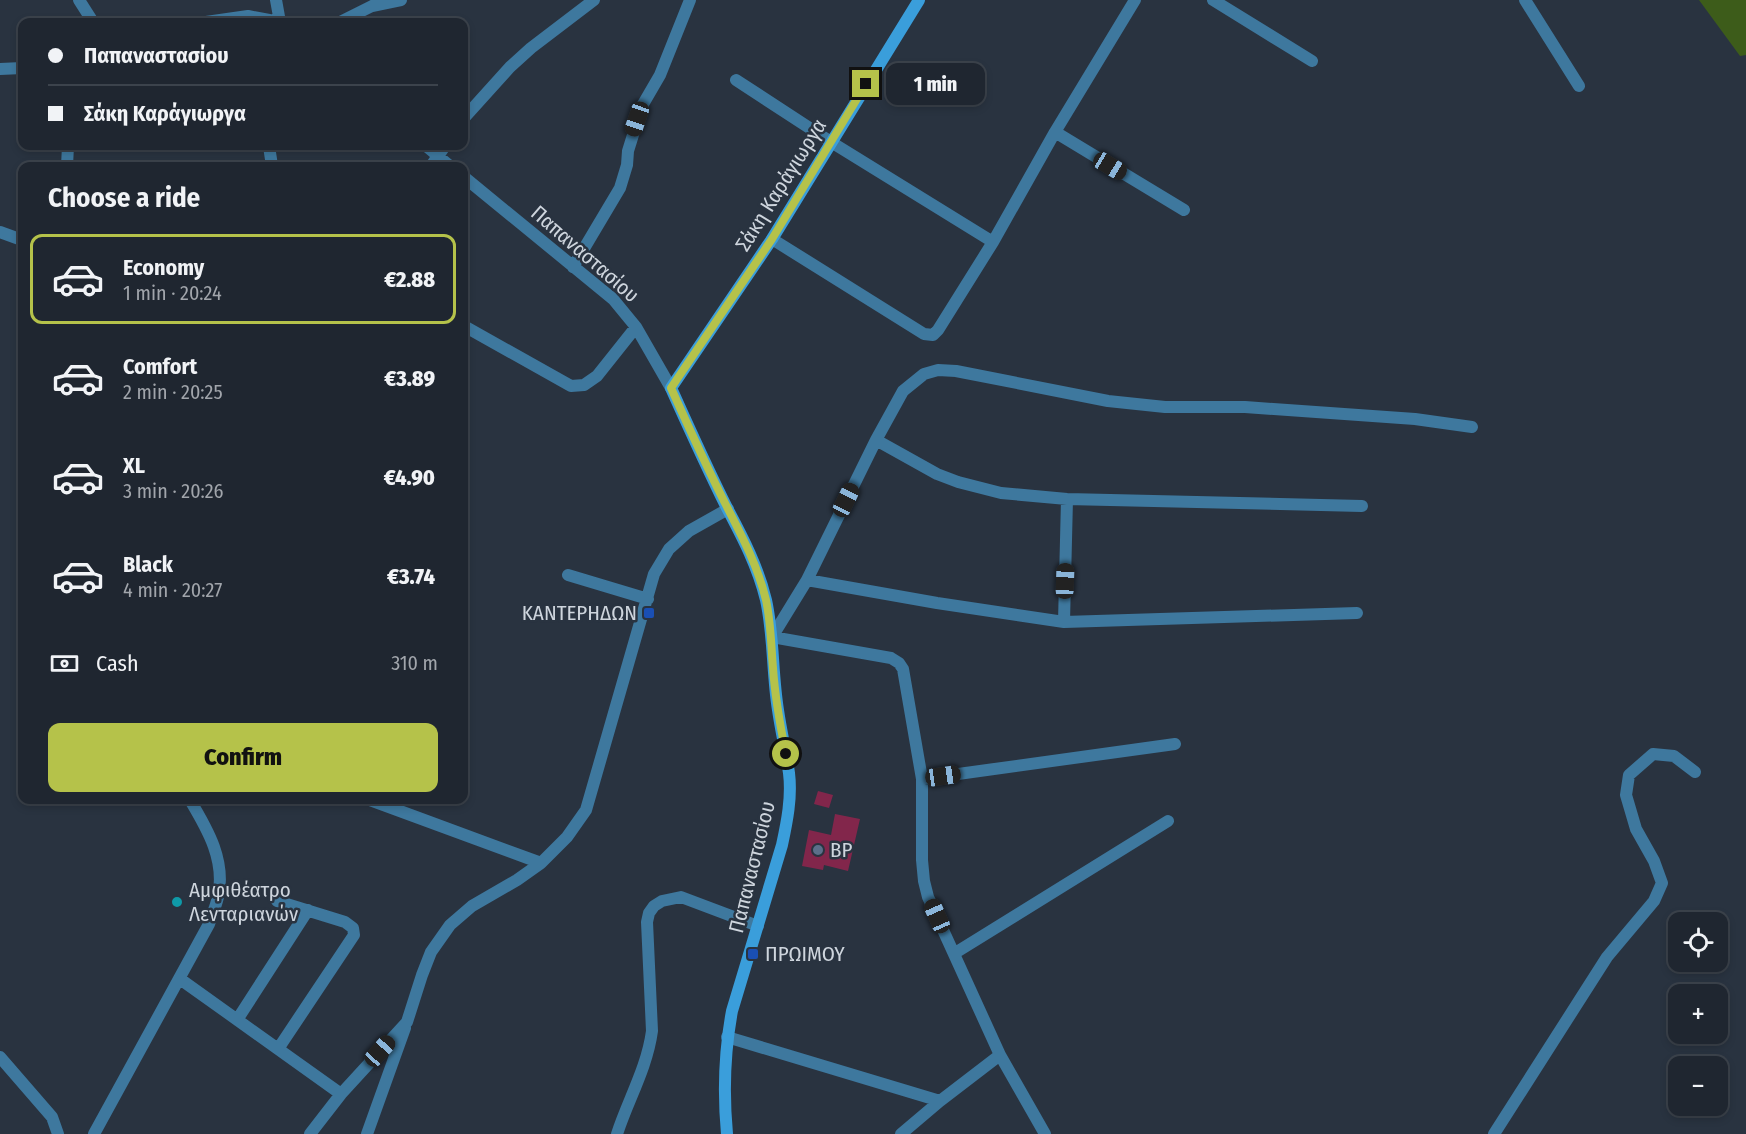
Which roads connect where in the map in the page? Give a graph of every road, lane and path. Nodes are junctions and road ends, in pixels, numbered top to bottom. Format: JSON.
{"nodes":[{"id":1,"x":79,"y":0,"type":"edge"},
{"id":2,"x":276,"y":0,"type":"edge"},
{"id":3,"x":401,"y":0,"type":"edge"},
{"id":4,"x":594,"y":0,"type":"edge"},
{"id":5,"x":690,"y":0,"type":"edge"},
{"id":6,"x":919,"y":0,"type":"edge"},
{"id":7,"x":1135,"y":0,"type":"edge"},
{"id":8,"x":1213,"y":0,"type":"edge"},
{"id":9,"x":1525,"y":0,"type":"edge"},
{"id":10,"x":90,"y":18,"type":"edge"},
{"id":11,"x":279,"y":18,"type":"edge"},
{"id":12,"x":348,"y":18,"type":"edge"},
{"id":13,"x":1312,"y":61,"type":"dead end"},
{"id":14,"x":18,"y":68,"type":"edge"},
{"id":15,"x":0,"y":69,"type":"edge"},
{"id":16,"x":736,"y":80,"type":"dead end"},
{"id":17,"x":1580,"y":86,"type":"dead end"},
{"id":18,"x":468,"y":114,"type":"edge"},
{"id":19,"x":1055,"y":132,"type":"junction"},
{"id":20,"x":831,"y":142,"type":"junction"},
{"id":21,"x":468,"y":180,"type":"edge"},
{"id":22,"x":1184,"y":210,"type":"dead end"},
{"id":23,"x":0,"y":232,"type":"edge"},
{"id":24,"x":18,"y":239,"type":"edge"},
{"id":25,"x":772,"y":239,"type":"junction"},
{"id":26,"x":993,"y":242,"type":"junction"},
{"id":27,"x":573,"y":267,"type":"junction"},
{"id":28,"x":636,"y":327,"type":"junction"},
{"id":29,"x":468,"y":328,"type":"edge"},
{"id":30,"x":671,"y":388,"type":"junction"},
{"id":31,"x":1472,"y":427,"type":"dead end"},
{"id":32,"x":876,"y":440,"type":"junction"},
{"id":33,"x":1067,"y":499,"type":"junction"},
{"id":34,"x":1362,"y":506,"type":"dead end"},
{"id":35,"x":728,"y":508,"type":"junction"},
{"id":36,"x":568,"y":575,"type":"dead end"},
{"id":37,"x":807,"y":580,"type":"junction"},
{"id":38,"x":648,"y":599,"type":"junction"},
{"id":39,"x":1358,"y":613,"type":"dead end"},
{"id":40,"x":1064,"y":621,"type":"junction"},
{"id":41,"x":772,"y":637,"type":"junction"},
{"id":42,"x":1175,"y":744,"type":"dead end"},
{"id":43,"x":1695,"y":772,"type":"dead end"},
{"id":44,"x":921,"y":778,"type":"junction"},
{"id":45,"x":192,"y":804,"type":"edge"},
{"id":46,"x":381,"y":804,"type":"edge"},
{"id":47,"x":1168,"y":821,"type":"dead end"},
{"id":48,"x":541,"y":863,"type":"junction"},
{"id":49,"x":277,"y":901,"type":"dead end"},
{"id":50,"x":308,"y":910,"type":"junction"},
{"id":51,"x":758,"y":926,"type":"junction"},
{"id":52,"x":955,"y":953,"type":"junction"},
{"id":53,"x":180,"y":979,"type":"junction"},
{"id":54,"x":237,"y":1020,"type":"junction"},
{"id":55,"x":407,"y":1022,"type":"junction"},
{"id":56,"x":727,"y":1037,"type":"junction"},
{"id":57,"x":278,"y":1049,"type":"junction"},
{"id":58,"x":1000,"y":1055,"type":"junction"},
{"id":59,"x":0,"y":1058,"type":"edge"},
{"id":60,"x":341,"y":1094,"type":"junction"},
{"id":61,"x":940,"y":1101,"type":"junction"},
{"id":62,"x":1038,"y":1122,"type":"junction"},
{"id":63,"x":58,"y":1134,"type":"edge"},
{"id":64,"x":94,"y":1134,"type":"edge"},
{"id":65,"x":310,"y":1134,"type":"edge"},
{"id":66,"x":367,"y":1134,"type":"edge"},
{"id":67,"x":617,"y":1134,"type":"edge"},
{"id":68,"x":727,"y":1134,"type":"edge"},
{"id":69,"x":901,"y":1134,"type":"edge"},
{"id":70,"x":1030,"y":1134,"type":"edge"},
{"id":71,"x":1045,"y":1134,"type":"edge"},
{"id":72,"x":1494,"y":1134,"type":"edge"}],
"edges":[{"from":1,"to":10,"type":"street"},
{"from":2,"to":11,"type":"street"},
{"from":3,"to":12,"type":"street"},
{"from":4,"to":18,"type":"street"},
{"from":5,"to":27,"type":"street"},
{"from":6,"to":20,"type":"street","name":"Σάκη Καράγιωργα"},
{"from":7,"to":19,"type":"street"},
{"from":8,"to":13,"type":"street"},
{"from":9,"to":17,"type":"street"},
{"from":14,"to":15,"type":"street"},
{"from":16,"to":20,"type":"street"},
{"from":19,"to":22,"type":"street"},
{"from":19,"to":26,"type":"street"},
{"from":20,"to":25,"type":"street","name":"Σάκη Καράγιωργα"},
{"from":20,"to":26,"type":"street"},
{"from":21,"to":27,"type":"street","name":"Παπαναστασίου"},
{"from":23,"to":24,"type":"street"},
{"from":25,"to":26,"type":"street"},
{"from":25,"to":30,"type":"street","name":"Σάκη Καράγιωργα"},
{"from":27,"to":28,"type":"street","name":"Παπαναστασίου"},
{"from":28,"to":29,"type":"street"},
{"from":28,"to":30,"type":"street","name":"Παπαναστασίου"},
{"from":30,"to":35,"type":"street","name":"Παπαναστασίου"},
{"from":31,"to":32,"type":"street"},
{"from":32,"to":33,"type":"street"},
{"from":32,"to":37,"type":"street"},
{"from":33,"to":34,"type":"street"},
{"from":33,"to":40,"type":"street"},
{"from":35,"to":38,"type":"street"},
{"from":35,"to":41,"type":"street","name":"Παπαναστασίου"},
{"from":36,"to":38,"type":"street"},
{"from":37,"to":40,"type":"street"},
{"from":37,"to":41,"type":"street"},
{"from":38,"to":48,"type":"street"},
{"from":39,"to":40,"type":"street"},
{"from":41,"to":44,"type":"street"},
{"from":41,"to":51,"type":"street","name":"Παπαναστασίου"},
{"from":42,"to":44,"type":"street"},
{"from":43,"to":72,"type":"street"},
{"from":44,"to":52,"type":"street"},
{"from":45,"to":53,"type":"street"},
{"from":46,"to":48,"type":"street"},
{"from":47,"to":52,"type":"street"},
{"from":48,"to":55,"type":"street"},
{"from":49,"to":50,"type":"street"},
{"from":50,"to":54,"type":"street"},
{"from":50,"to":57,"type":"street"},
{"from":51,"to":56,"type":"street","name":"Παπαναστασίου"},
{"from":51,"to":67,"type":"street"},
{"from":52,"to":58,"type":"street"},
{"from":53,"to":54,"type":"street"},
{"from":53,"to":64,"type":"street"},
{"from":54,"to":57,"type":"street"},
{"from":55,"to":60,"type":"street"},
{"from":55,"to":66,"type":"street"},
{"from":56,"to":61,"type":"street"},
{"from":56,"to":68,"type":"street","name":"Παπαναστασίου"},
{"from":57,"to":60,"type":"street"},
{"from":58,"to":61,"type":"street"},
{"from":58,"to":62,"type":"street"},
{"from":59,"to":63,"type":"street"},
{"from":60,"to":65,"type":"street"},
{"from":61,"to":69,"type":"street"},
{"from":62,"to":70,"type":"street"},
{"from":62,"to":71,"type":"street"}]}
